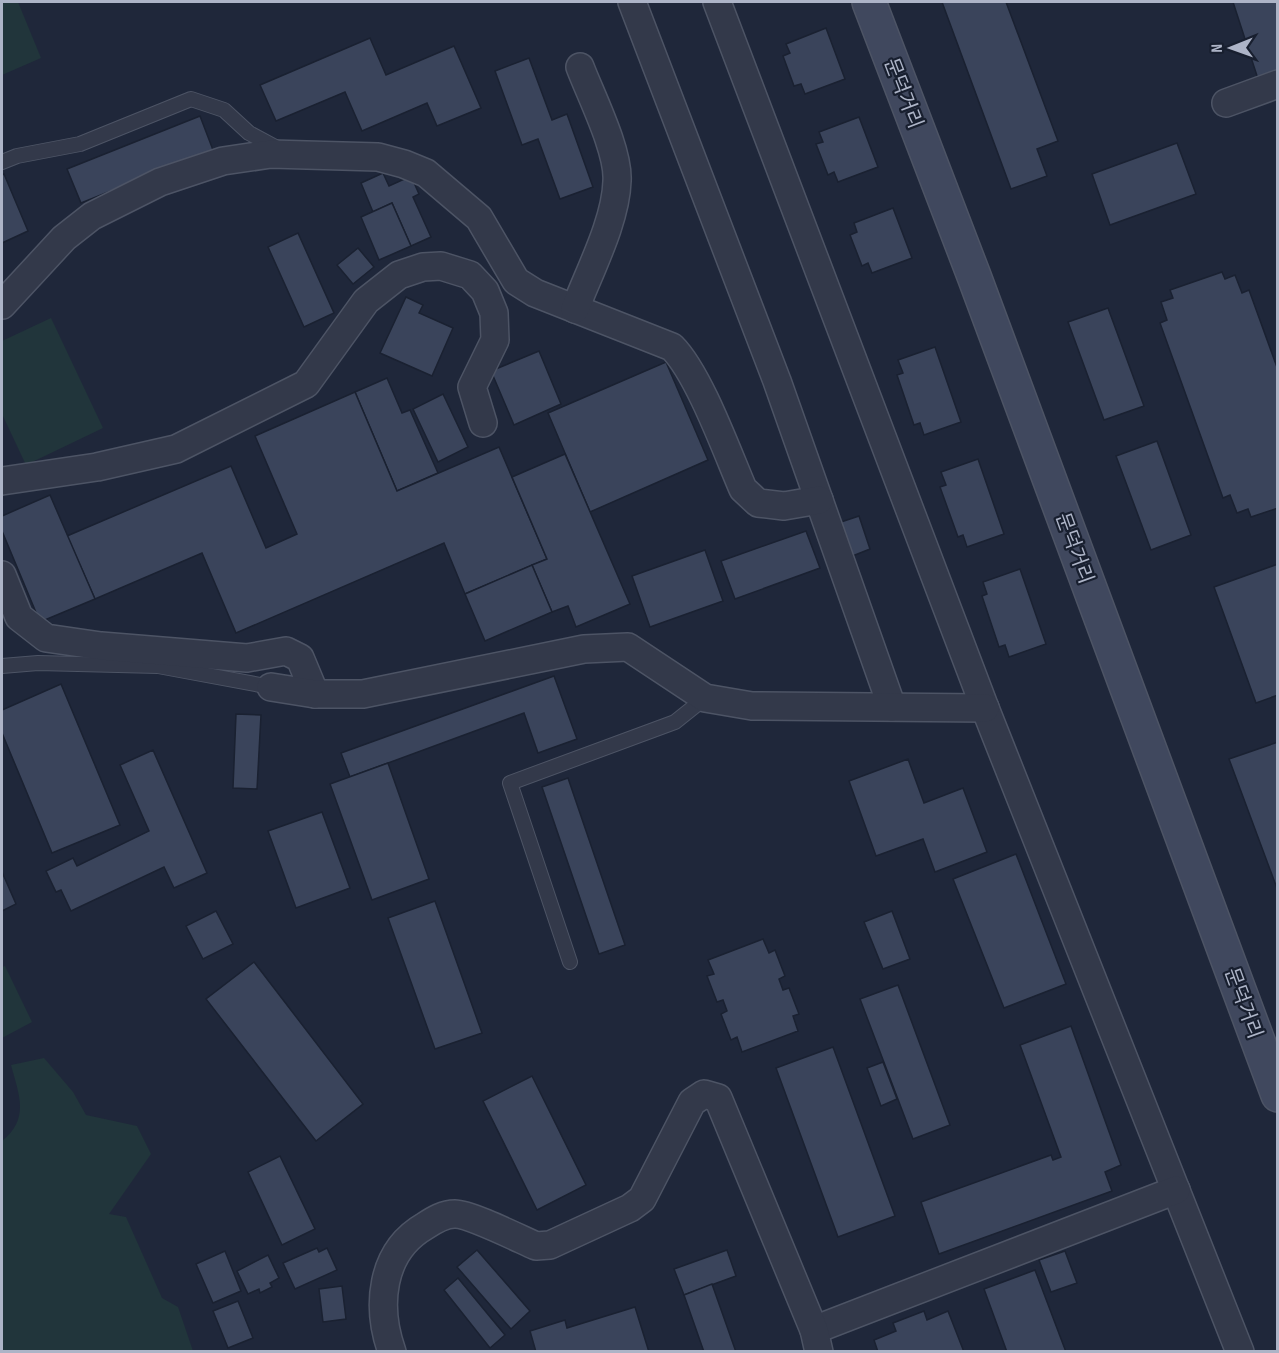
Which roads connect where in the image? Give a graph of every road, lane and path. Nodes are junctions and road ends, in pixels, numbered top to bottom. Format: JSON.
{"nodes":[{"id":1,"x":632,"y":2,"type":"edge"},
{"id":2,"x":717,"y":2,"type":"edge"},
{"id":3,"x":869,"y":2,"type":"edge"},
{"id":4,"x":580,"y":67,"type":"dead end"},
{"id":5,"x":1278,"y":84,"type":"edge"},
{"id":6,"x":1226,"y":103,"type":"dead end"},
{"id":7,"x":285,"y":154,"type":"junction"},
{"id":8,"x":2,"y":162,"type":"edge"},
{"id":9,"x":2,"y":304,"type":"edge"},
{"id":10,"x":575,"y":309,"type":"junction"},
{"id":11,"x":483,"y":423,"type":"dead end"},
{"id":12,"x":2,"y":481,"type":"edge"},
{"id":13,"x":819,"y":500,"type":"junction"},
{"id":14,"x":2,"y":575,"type":"edge"},
{"id":15,"x":2,"y":666,"type":"edge"},
{"id":16,"x":271,"y":687,"type":"joint"},
{"id":17,"x":315,"y":694,"type":"junction"},
{"id":18,"x":705,"y":698,"type":"junction"},
{"id":19,"x":892,"y":707,"type":"junction"},
{"id":20,"x":986,"y":708,"type":"junction"},
{"id":21,"x":570,"y":962,"type":"dead end"},
{"id":22,"x":1278,"y":1095,"type":"edge"},
{"id":23,"x":1176,"y":1190,"type":"junction"},
{"id":24,"x":817,"y":1341,"type":"edge"},
{"id":25,"x":392,"y":1352,"type":"edge"},
{"id":26,"x":1240,"y":1352,"type":"edge"}],
"edges":[{"from":1,"to":13,"type":"street"},
{"from":2,"to":20,"type":"street"},
{"from":3,"to":22,"type":"main road","name":"문덕거리"},
{"from":4,"to":10,"type":"street"},
{"from":5,"to":6,"type":"street"},
{"from":7,"to":8,"type":"lane"},
{"from":7,"to":9,"type":"street"},
{"from":7,"to":10,"type":"street"},
{"from":10,"to":13,"type":"street"},
{"from":11,"to":12,"type":"street"},
{"from":13,"to":19,"type":"street"},
{"from":14,"to":17,"type":"street"},
{"from":15,"to":16,"type":"lane"},
{"from":16,"to":17,"type":"street"},
{"from":17,"to":18,"type":"street"},
{"from":18,"to":19,"type":"street"},
{"from":18,"to":21,"type":"lane"},
{"from":19,"to":20,"type":"street"},
{"from":20,"to":23,"type":"street"},
{"from":23,"to":24,"type":"street"},
{"from":23,"to":26,"type":"street"},
{"from":24,"to":25,"type":"street"}]}
